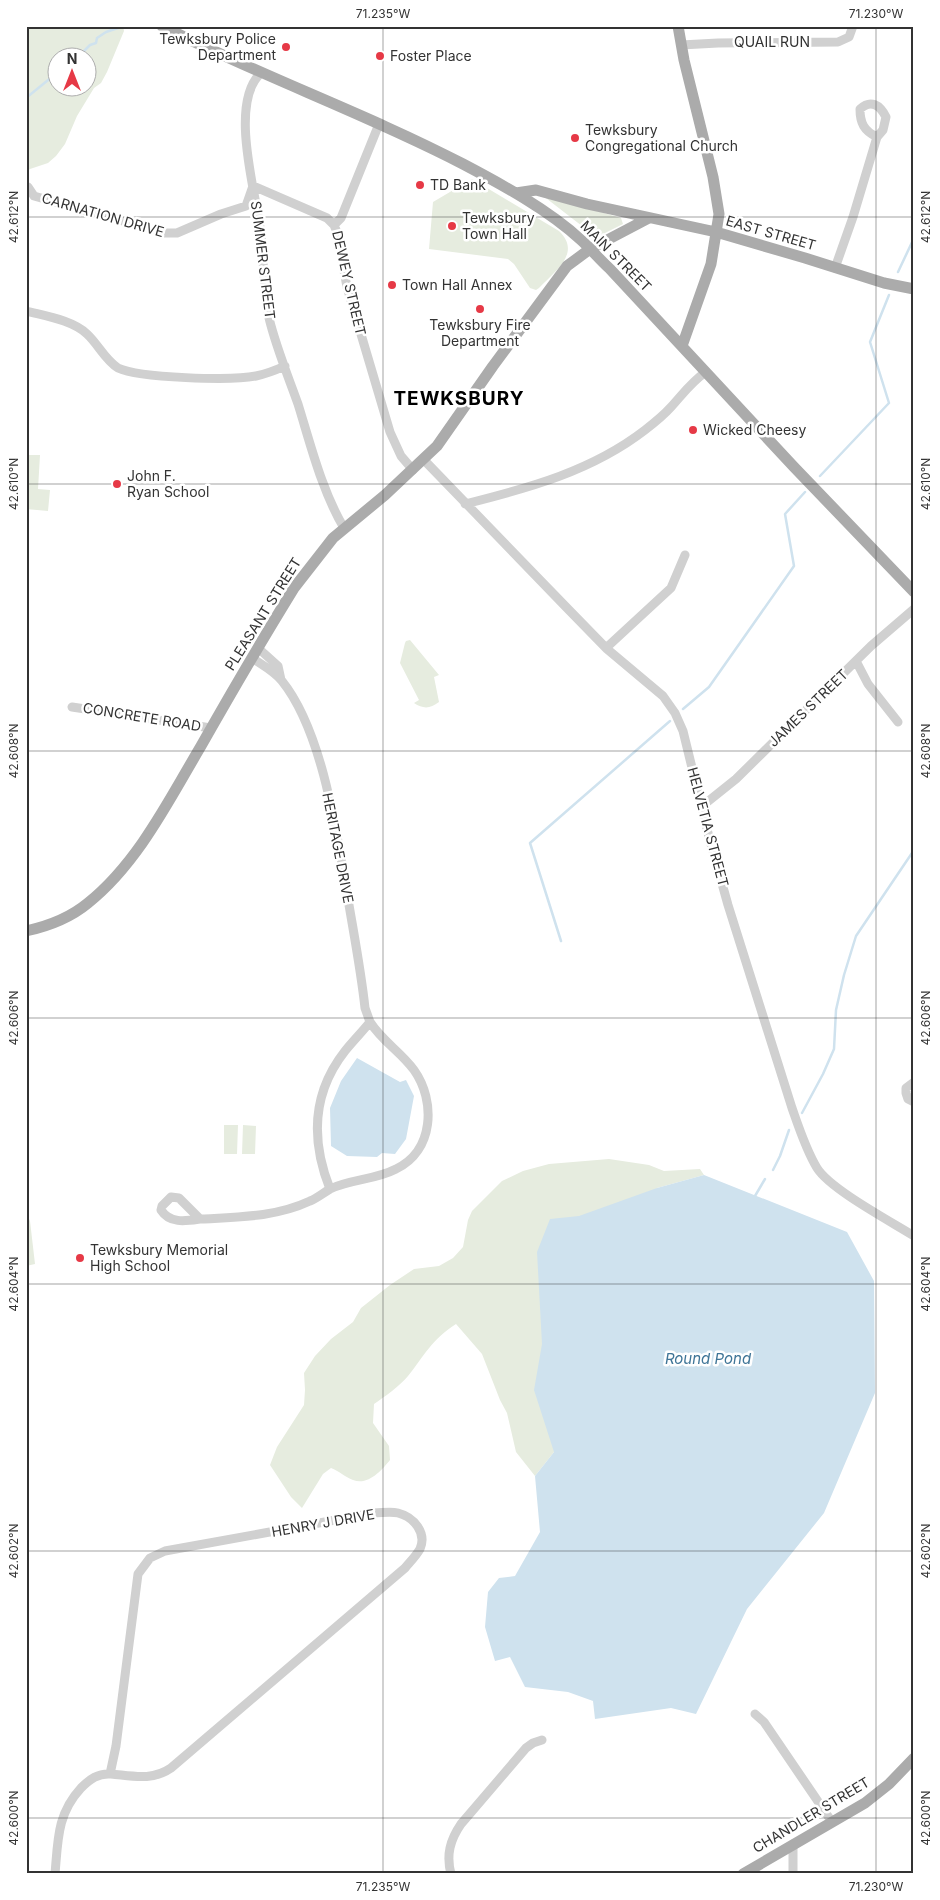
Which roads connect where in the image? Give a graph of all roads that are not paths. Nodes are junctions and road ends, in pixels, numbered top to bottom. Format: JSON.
{"nodes":[{"id":1,"x":162,"y":26,"type":"edge"},
{"id":2,"x":678,"y":26,"type":"edge"},
{"id":3,"x":853,"y":26,"type":"edge"},
{"id":4,"x":681,"y":44,"type":"junction"},
{"id":5,"x":261,"y":73,"type":"junction"},
{"id":6,"x":379,"y":124,"type":"junction"},
{"id":7,"x":877,"y":137,"type":"dead end"},
{"id":8,"x":253,"y":186,"type":"junction"},
{"id":9,"x":28,"y":187,"type":"dead end"},
{"id":10,"x":516,"y":193,"type":"junction"},
{"id":11,"x":648,"y":218,"type":"junction"},
{"id":12,"x":334,"y":225,"type":"junction"},
{"id":13,"x":716,"y":232,"type":"junction"},
{"id":14,"x":590,"y":249,"type":"junction"},
{"id":15,"x":835,"y":268,"type":"junction"},
{"id":16,"x":914,"y":289,"type":"edge"},
{"id":17,"x":26,"y":311,"type":"edge"},
{"id":18,"x":682,"y":346,"type":"junction"},
{"id":19,"x":285,"y":366,"type":"junction"},
{"id":20,"x":706,"y":372,"type":"junction"},
{"id":21,"x":424,"y":460,"type":"junction"},
{"id":22,"x":413,"y":470,"type":"junction"},
{"id":23,"x":465,"y":504,"type":"junction"},
{"id":24,"x":344,"y":528,"type":"junction"},
{"id":25,"x":685,"y":555,"type":"dead end"},
{"id":26,"x":914,"y":592,"type":"edge"},
{"id":27,"x":914,"y":609,"type":"edge"},
{"id":28,"x":606,"y":648,"type":"junction"},
{"id":29,"x":255,"y":653,"type":"junction"},
{"id":30,"x":856,"y":661,"type":"junction"},
{"id":31,"x":72,"y":707,"type":"dead end"},
{"id":32,"x":898,"y":722,"type":"dead end"},
{"id":33,"x":211,"y":728,"type":"junction"},
{"id":34,"x":701,"y":807,"type":"junction"},
{"id":35,"x":26,"y":931,"type":"edge"},
{"id":36,"x":370,"y":1022,"type":"junction"},
{"id":37,"x":914,"y":1082,"type":"edge"},
{"id":38,"x":914,"y":1102,"type":"edge"},
{"id":39,"x":330,"y":1189,"type":"junction"},
{"id":40,"x":202,"y":1219,"type":"dead end"},
{"id":41,"x":914,"y":1236,"type":"edge"},
{"id":42,"x":755,"y":1714,"type":"dead end"},
{"id":43,"x":542,"y":1740,"type":"dead end"},
{"id":44,"x":914,"y":1758,"type":"edge"},
{"id":45,"x":110,"y":1774,"type":"junction"},
{"id":46,"x":832,"y":1822,"type":"junction"},
{"id":47,"x":793,"y":1844,"type":"junction"},
{"id":48,"x":54,"y":1874,"type":"edge"},
{"id":49,"x":451,"y":1874,"type":"edge"},
{"id":50,"x":743,"y":1874,"type":"edge"},
{"id":51,"x":793,"y":1874,"type":"edge"}],
"edges":[{"from":1,"to":5,"type":"main road","name":"MAIN STREET"},
{"from":2,"to":4,"type":"main road"},
{"from":3,"to":4,"type":"street","name":"QUAIL RUN"},
{"from":4,"to":13,"type":"main road"},
{"from":5,"to":6,"type":"main road","name":"MAIN STREET"},
{"from":5,"to":8,"type":"street","name":"SUMMER STREET"},
{"from":6,"to":10,"type":"main road","name":"MAIN STREET"},
{"from":6,"to":12,"type":"street","name":"DEWEY STREET"},
{"from":7,"to":15,"type":"street"},
{"from":8,"to":9,"type":"street","name":"CARNATION DRIVE"},
{"from":8,"to":12,"type":"street"},
{"from":8,"to":19,"type":"street","name":"SUMMER STREET"},
{"from":10,"to":11,"type":"main road","name":"EAST STREET"},
{"from":10,"to":14,"type":"main road","name":"MAIN STREET"},
{"from":11,"to":13,"type":"main road","name":"EAST STREET"},
{"from":11,"to":14,"type":"main road","name":"PLEASANT STREET"},
{"from":12,"to":22,"type":"street","name":"DEWEY STREET"},
{"from":13,"to":15,"type":"main road","name":"EAST STREET"},
{"from":13,"to":18,"type":"main road"},
{"from":14,"to":18,"type":"main road","name":"MAIN STREET"},
{"from":14,"to":21,"type":"main road","name":"PLEASANT STREET"},
{"from":15,"to":16,"type":"main road","name":"EAST STREET"},
{"from":17,"to":19,"type":"street"},
{"from":18,"to":20,"type":"main road","name":"MAIN STREET"},
{"from":19,"to":24,"type":"street","name":"SUMMER STREET"},
{"from":20,"to":23,"type":"street"},
{"from":20,"to":26,"type":"main road","name":"MAIN STREET"},
{"from":21,"to":22,"type":"main road","name":"PLEASANT STREET"},
{"from":21,"to":23,"type":"street","name":"HELVETIA STREET"},
{"from":22,"to":24,"type":"main road","name":"PLEASANT STREET"},
{"from":23,"to":28,"type":"street","name":"HELVETIA STREET"},
{"from":24,"to":29,"type":"main road","name":"PLEASANT STREET"},
{"from":25,"to":28,"type":"street"},
{"from":27,"to":30,"type":"street","name":"JAMES STREET"},
{"from":28,"to":34,"type":"street","name":"HELVETIA STREET"},
{"from":29,"to":33,"type":"main road","name":"PLEASANT STREET"},
{"from":29,"to":36,"type":"street","name":"HERITAGE DRIVE"},
{"from":30,"to":32,"type":"street"},
{"from":30,"to":34,"type":"street","name":"JAMES STREET"},
{"from":31,"to":33,"type":"street","name":"CONCRETE ROAD"},
{"from":33,"to":35,"type":"main road","name":"PLEASANT STREET"},
{"from":34,"to":41,"type":"street","name":"HELVETIA STREET"},
{"from":36,"to":39,"type":"street"},
{"from":36,"to":39,"type":"street","name":"HERITAGE DRIVE"},
{"from":37,"to":38,"type":"street"},
{"from":39,"to":40,"type":"street","name":"HERITAGE DRIVE"},
{"from":42,"to":46,"type":"street"},
{"from":43,"to":49,"type":"street"},
{"from":44,"to":46,"type":"main road","name":"CHANDLER STREET"},
{"from":45,"to":45,"type":"street","name":"HENRY J DRIVE"},
{"from":45,"to":48,"type":"street","name":"HENRY J DRIVE"},
{"from":46,"to":47,"type":"main road","name":"CHANDLER STREET"},
{"from":47,"to":50,"type":"main road","name":"CHANDLER STREET"},
{"from":47,"to":51,"type":"street"}]}
